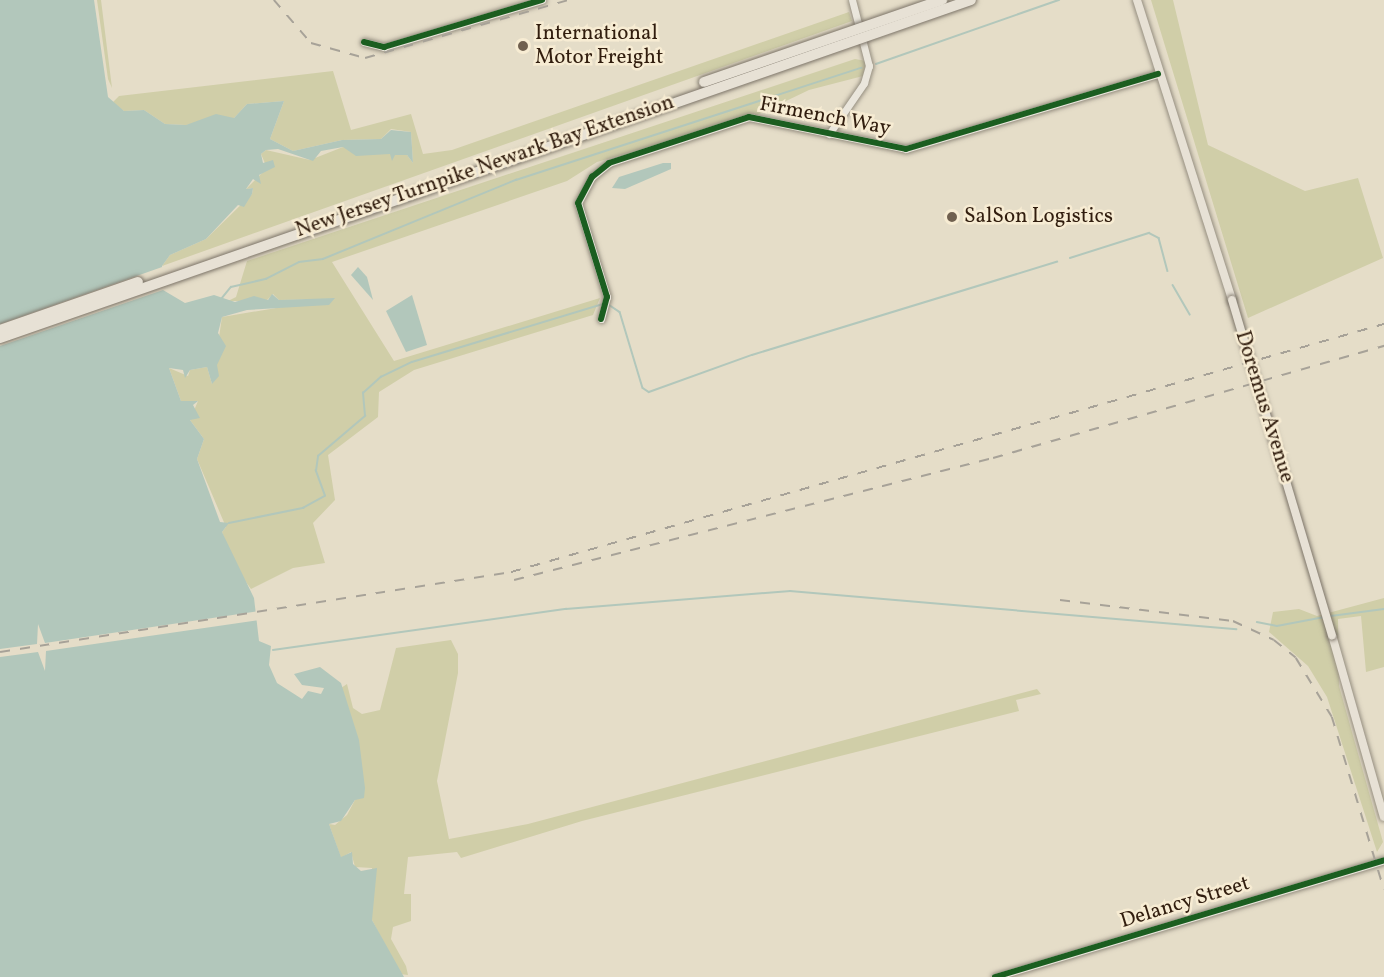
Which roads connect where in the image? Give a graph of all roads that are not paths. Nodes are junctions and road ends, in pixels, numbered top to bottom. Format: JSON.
{"nodes":[{"id":1,"x":542,"y":0,"type":"edge"},
{"id":2,"x":852,"y":0,"type":"edge"},
{"id":3,"x":942,"y":0,"type":"edge"},
{"id":4,"x":971,"y":0,"type":"edge"},
{"id":5,"x":1137,"y":0,"type":"edge"},
{"id":6,"x":364,"y":42,"type":"dead end"},
{"id":7,"x":1158,"y":74,"type":"junction"},
{"id":8,"x":829,"y":134,"type":"junction"},
{"id":9,"x":601,"y":319,"type":"dead end"},
{"id":10,"x":0,"y":330,"type":"edge"},
{"id":11,"x":0,"y":338,"type":"edge"},
{"id":12,"x":1384,"y":817,"type":"edge"},
{"id":13,"x":1384,"y":860,"type":"edge"},
{"id":14,"x":995,"y":977,"type":"edge"}],
"edges":[{"from":1,"to":6,"type":"street"},
{"from":2,"to":8,"type":"street"},
{"from":3,"to":10,"type":"highway","name":"New Jersey Turnpike Newark Bay Extension","bridge":true},
{"from":4,"to":11,"type":"highway","name":"New Jersey Turnpike Newark Bay Extension","bridge":true},
{"from":5,"to":7,"type":"main road","name":"Doremus Avenue"},
{"from":7,"to":8,"type":"street","name":"Firmench Way"},
{"from":7,"to":12,"type":"main road","name":"Doremus Avenue","bridge":true},
{"from":8,"to":9,"type":"street","name":"Firmench Way"},
{"from":13,"to":14,"type":"street","name":"Delancy Street"}]}
